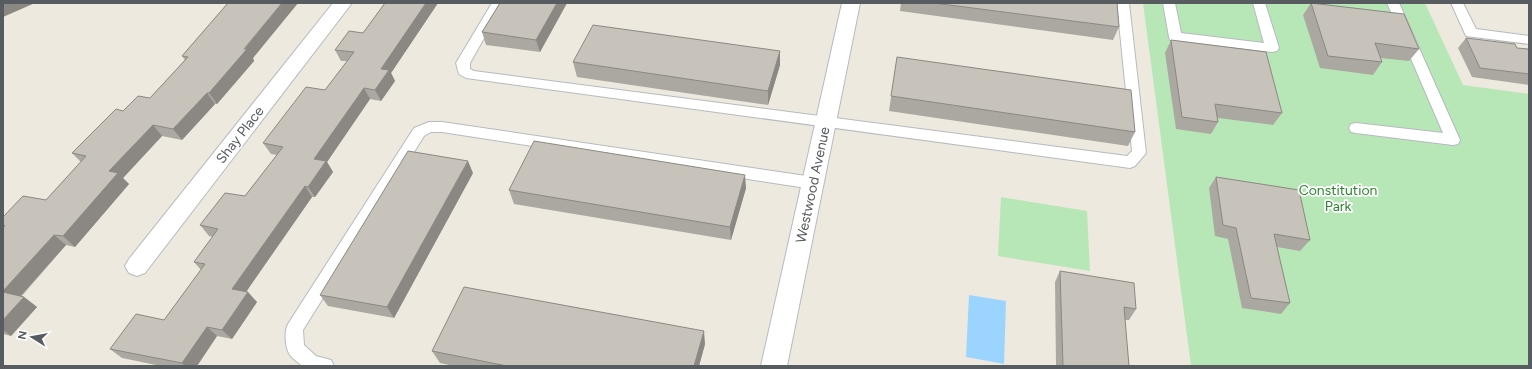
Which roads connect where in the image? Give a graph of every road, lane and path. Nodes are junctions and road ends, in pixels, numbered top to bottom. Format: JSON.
{"nodes":[{"id":1,"x":343,"y":3,"type":"edge"},
{"id":2,"x":498,"y":3,"type":"edge"},
{"id":3,"x":851,"y":3,"type":"edge"},
{"id":4,"x":1123,"y":3,"type":"edge"},
{"id":5,"x":1169,"y":3,"type":"edge"},
{"id":6,"x":1259,"y":3,"type":"edge"},
{"id":7,"x":1393,"y":3,"type":"edge"},
{"id":8,"x":1457,"y":3,"type":"edge"},
{"id":9,"x":1529,"y":40,"type":"edge"},
{"id":10,"x":826,"y":120,"type":"junction"},
{"id":11,"x":1356,"y":128,"type":"dead end"},
{"id":12,"x":813,"y":183,"type":"junction"},
{"id":13,"x":137,"y":266,"type":"dead end"},
{"id":14,"x":325,"y":366,"type":"edge"},
{"id":15,"x":774,"y":366,"type":"edge"}],
"edges":[{"from":1,"to":13,"type":"street","name":"Shay Place"},
{"from":2,"to":10,"type":"lane"},
{"from":3,"to":10,"type":"street","name":"Westwood Avenue"},
{"from":4,"to":10,"type":"lane"},
{"from":5,"to":6,"type":"lane"},
{"from":7,"to":11,"type":"lane"},
{"from":8,"to":9,"type":"lane"},
{"from":10,"to":12,"type":"street","name":"Westwood Avenue"},
{"from":12,"to":14,"type":"lane"},
{"from":12,"to":15,"type":"street","name":"Westwood Avenue"}]}
